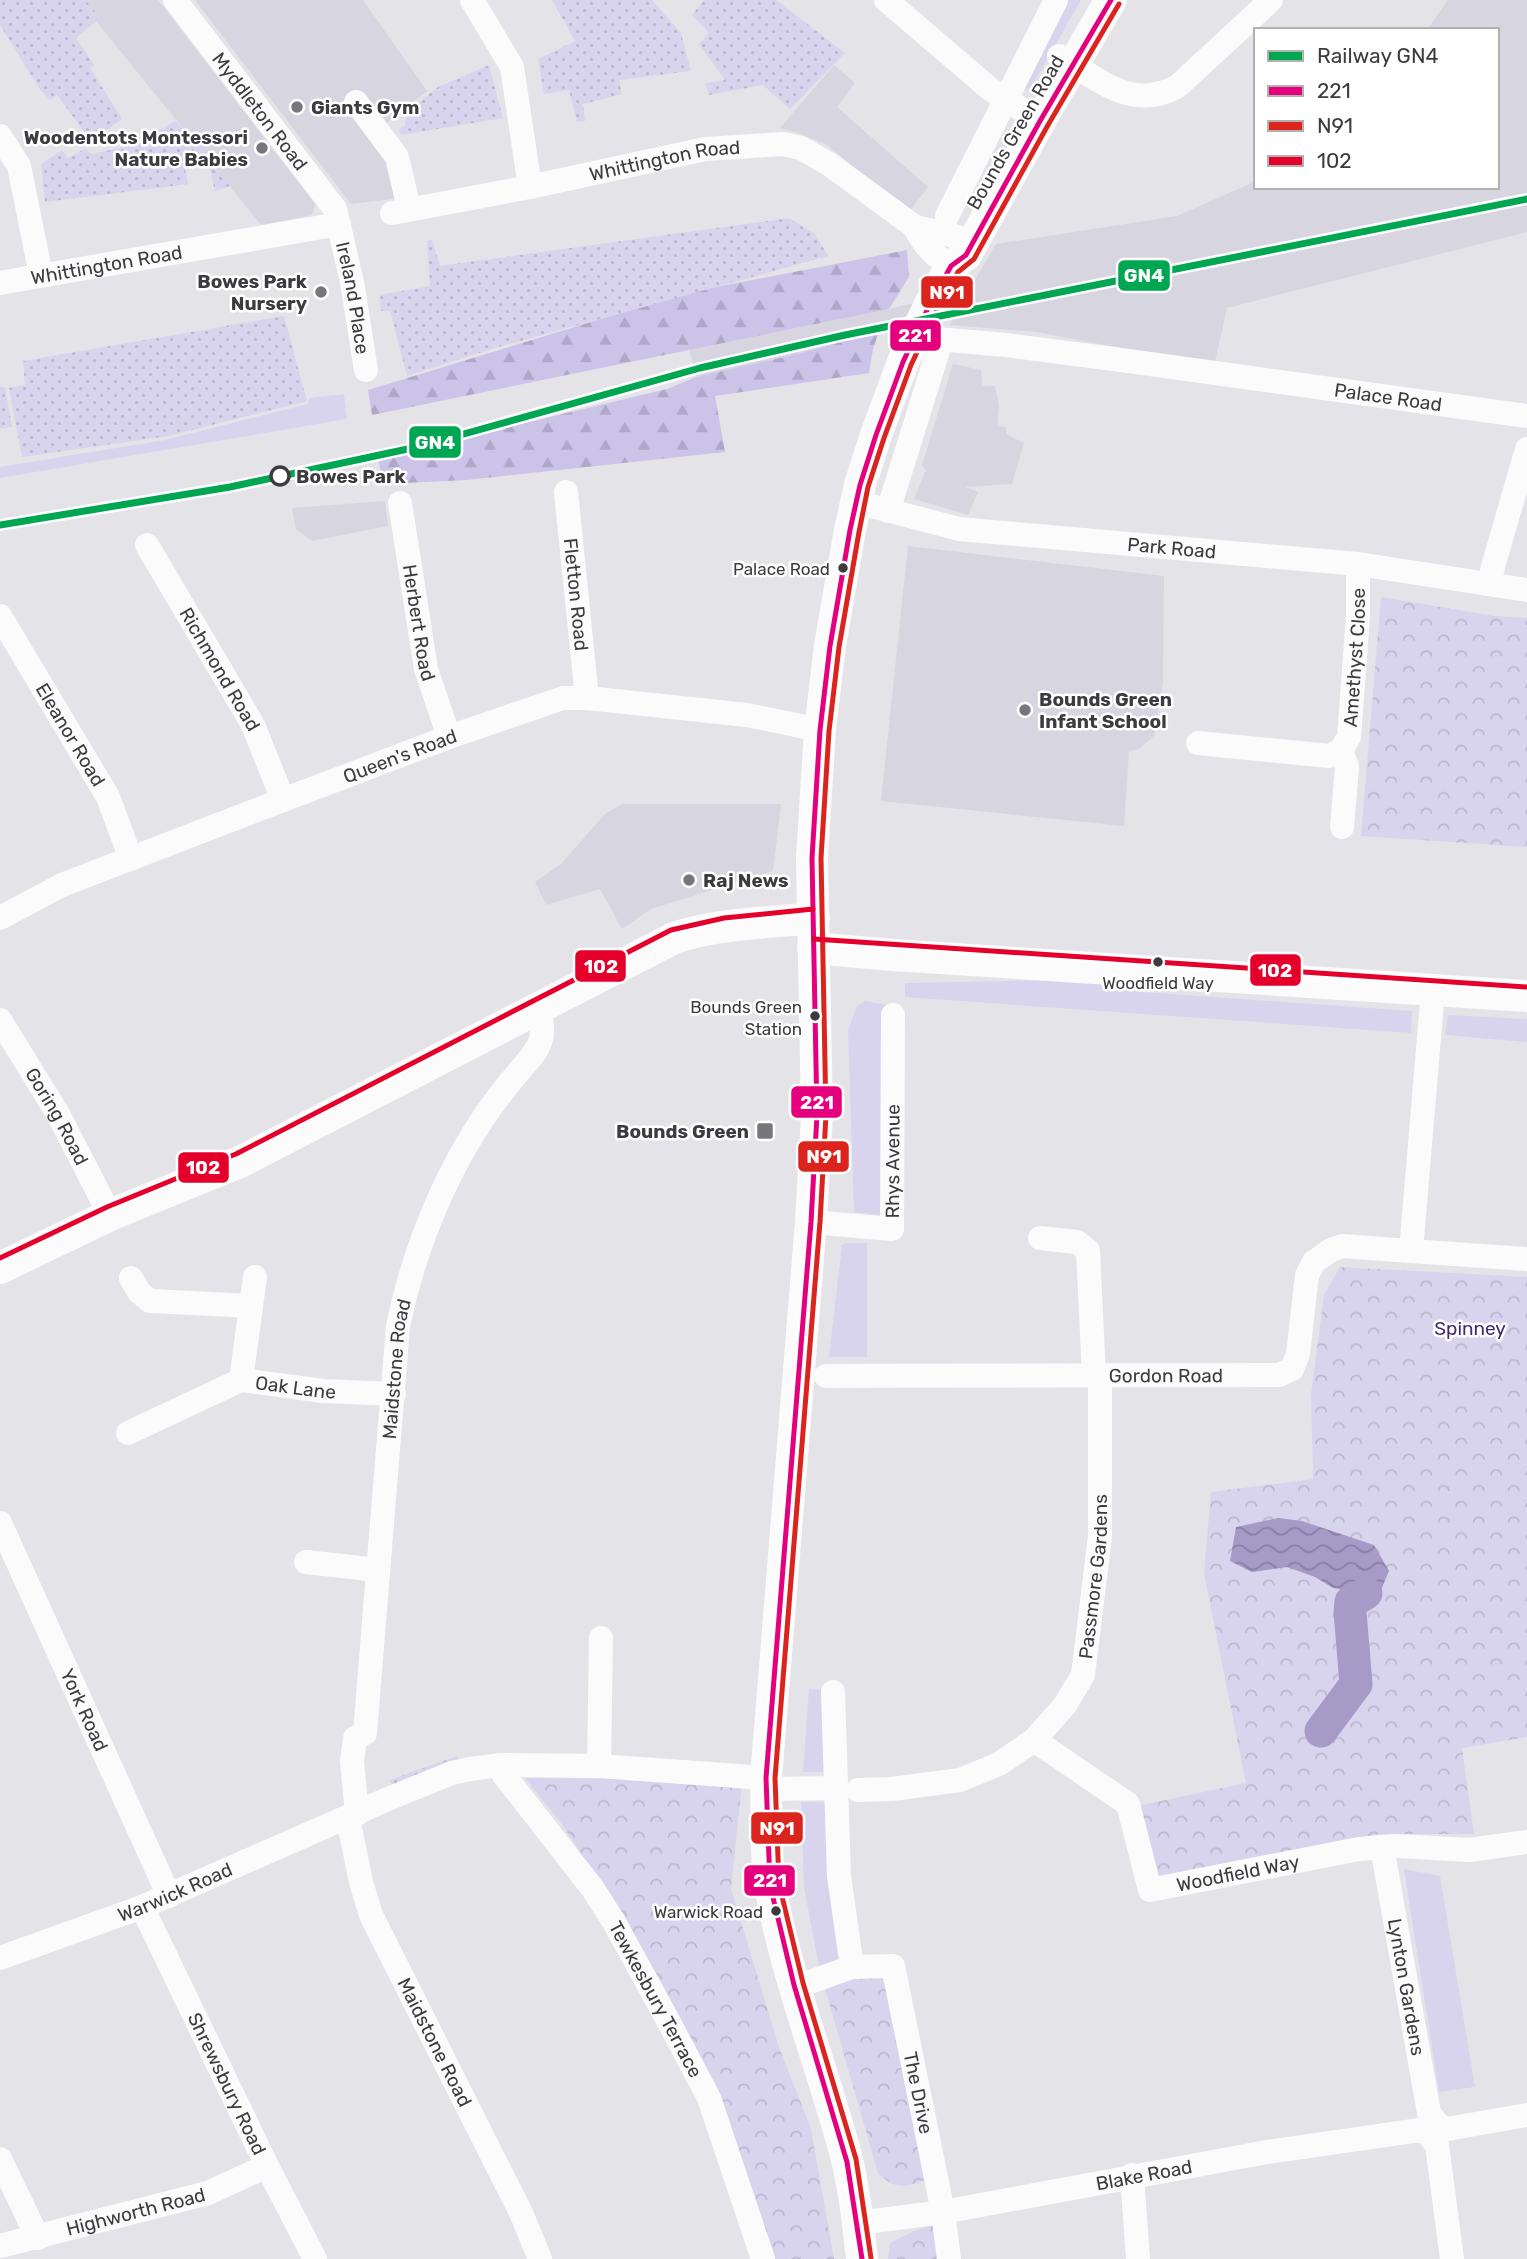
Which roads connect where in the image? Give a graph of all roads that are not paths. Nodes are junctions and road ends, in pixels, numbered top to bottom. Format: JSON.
{"nodes":[{"id":1,"x":175,"y":0,"type":"edge"},
{"id":2,"x":472,"y":0,"type":"edge"},
{"id":3,"x":886,"y":0,"type":"edge"},
{"id":4,"x":1056,"y":0,"type":"edge"},
{"id":5,"x":1091,"y":0,"type":"edge"},
{"id":6,"x":1111,"y":0,"type":"edge"},
{"id":7,"x":1271,"y":0,"type":"edge"},
{"id":8,"x":1066,"y":60,"type":"junction"},
{"id":9,"x":356,"y":102,"type":"dead end"},
{"id":10,"x":1024,"y":111,"type":"junction"},
{"id":11,"x":0,"y":136,"type":"edge"},
{"id":12,"x":530,"y":187,"type":"junction"},
{"id":13,"x":339,"y":224,"type":"junction"},
{"id":14,"x":949,"y":249,"type":"junction"},
{"id":15,"x":41,"y":275,"type":"junction"},
{"id":16,"x":0,"y":283,"type":"edge"},
{"id":17,"x":922,"y":342,"type":"junction"},
{"id":18,"x":366,"y":370,"type":"dead end"},
{"id":19,"x":882,"y":416,"type":"junction"},
{"id":20,"x":1527,"y":416,"type":"edge"},
{"id":21,"x":915,"y":428,"type":"junction"},
{"id":22,"x":1527,"y":449,"type":"edge"},
{"id":23,"x":566,"y":492,"type":"dead end"},
{"id":24,"x":856,"y":502,"type":"junction"},
{"id":25,"x":400,"y":503,"type":"dead end"},
{"id":26,"x":888,"y":510,"type":"junction"},
{"id":27,"x":147,"y":545,"type":"dead end"},
{"id":28,"x":1359,"y":564,"type":"junction"},
{"id":29,"x":1488,"y":584,"type":"junction"},
{"id":30,"x":1527,"y":590,"type":"edge"},
{"id":31,"x":0,"y":616,"type":"edge"},
{"id":32,"x":587,"y":698,"type":"junction"},
{"id":33,"x":820,"y":730,"type":"junction"},
{"id":34,"x":449,"y":737,"type":"junction"},
{"id":35,"x":1198,"y":743,"type":"dead end"},
{"id":36,"x":1341,"y":750,"type":"junction"},
{"id":37,"x":283,"y":800,"type":"junction"},
{"id":38,"x":1342,"y":827,"type":"dead end"},
{"id":39,"x":131,"y":859,"type":"junction"},
{"id":40,"x":0,"y":918,"type":"edge"},
{"id":41,"x":814,"y":933,"type":"junction"},
{"id":42,"x":1433,"y":990,"type":"junction"},
{"id":43,"x":1527,"y":996,"type":"edge"},
{"id":44,"x":537,"y":1007,"type":"junction"},
{"id":45,"x":892,"y":1015,"type":"dead end"},
{"id":46,"x":0,"y":1020,"type":"edge"},
{"id":47,"x":110,"y":1215,"type":"junction"},
{"id":48,"x":811,"y":1222,"type":"junction"},
{"id":49,"x":1041,"y":1238,"type":"dead end"},
{"id":50,"x":1410,"y":1251,"type":"junction"},
{"id":51,"x":1527,"y":1259,"type":"edge"},
{"id":52,"x":0,"y":1268,"type":"edge"},
{"id":53,"x":255,"y":1277,"type":"dead end"},
{"id":54,"x":131,"y":1278,"type":"dead end"},
{"id":55,"x":251,"y":1306,"type":"junction"},
{"id":56,"x":826,"y":1376,"type":"dead end"},
{"id":57,"x":1097,"y":1376,"type":"junction"},
{"id":58,"x":242,"y":1380,"type":"junction"},
{"id":59,"x":394,"y":1394,"type":"junction"},
{"id":60,"x":128,"y":1433,"type":"dead end"},
{"id":61,"x":0,"y":1523,"type":"edge"},
{"id":62,"x":306,"y":1562,"type":"dead end"},
{"id":63,"x":378,"y":1570,"type":"junction"},
{"id":64,"x":601,"y":1637,"type":"dead end"},
{"id":65,"x":834,"y":1692,"type":"dead end"},
{"id":66,"x":1034,"y":1740,"type":"junction"},
{"id":67,"x":501,"y":1765,"type":"junction"},
{"id":68,"x":599,"y":1766,"type":"junction"},
{"id":69,"x":766,"y":1784,"type":"junction"},
{"id":70,"x":846,"y":1789,"type":"junction"},
{"id":71,"x":352,"y":1816,"type":"junction"},
{"id":72,"x":1527,"y":1842,"type":"edge"},
{"id":73,"x":1382,"y":1847,"type":"junction"},
{"id":74,"x":169,"y":1896,"type":"junction"},
{"id":75,"x":142,"y":1906,"type":"junction"},
{"id":76,"x":0,"y":1958,"type":"edge"},
{"id":77,"x":852,"y":1967,"type":"junction"},
{"id":78,"x":793,"y":1988,"type":"junction"},
{"id":79,"x":1527,"y":2115,"type":"edge"},
{"id":80,"x":1433,"y":2130,"type":"junction"},
{"id":81,"x":0,"y":2160,"type":"edge"},
{"id":82,"x":267,"y":2166,"type":"junction"},
{"id":83,"x":1132,"y":2175,"type":"junction"},
{"id":84,"x":943,"y":2212,"type":"junction"},
{"id":85,"x":858,"y":2223,"type":"junction"},
{"id":86,"x":38,"y":2238,"type":"junction"},
{"id":87,"x":0,"y":2246,"type":"edge"},
{"id":88,"x":315,"y":2259,"type":"edge"},
{"id":89,"x":540,"y":2259,"type":"edge"},
{"id":90,"x":763,"y":2259,"type":"edge"},
{"id":91,"x":862,"y":2259,"type":"edge"},
{"id":92,"x":949,"y":2259,"type":"edge"},
{"id":93,"x":1138,"y":2259,"type":"edge"},
{"id":94,"x":1452,"y":2259,"type":"edge"}],
"edges":[{"from":1,"to":13,"type":"street","name":"Myddleton Road"},
{"from":2,"to":12,"type":"street"},
{"from":3,"to":10,"type":"street"},
{"from":4,"to":10,"type":"street"},
{"from":5,"to":8,"type":"main road","name":"Bounds Green Road"},
{"from":6,"to":8,"type":"main road","name":"Bounds Green Road"},
{"from":7,"to":8,"type":"street"},
{"from":8,"to":10,"type":"main road","name":"Bounds Green Road"},
{"from":9,"to":12,"type":"street","name":"Whittington Road"},
{"from":10,"to":14,"type":"street"},
{"from":10,"to":14,"type":"main road","name":"Bounds Green Road"},
{"from":11,"to":15,"type":"street"},
{"from":12,"to":14,"type":"street","name":"Whittington Road"},
{"from":13,"to":15,"type":"street","name":"Whittington Road"},
{"from":13,"to":18,"type":"street","name":"Ireland Place"},
{"from":14,"to":17,"type":"main road","name":"Bounds Green Road"},
{"from":15,"to":16,"type":"street","name":"Whittington Road"},
{"from":17,"to":19,"type":"main road","name":"Bounds Green Road"},
{"from":17,"to":20,"type":"street","name":"Palace Road"},
{"from":17,"to":21,"type":"street"},
{"from":19,"to":21,"type":"street"},
{"from":19,"to":24,"type":"main road","name":"Bounds Green Road"},
{"from":21,"to":26,"type":"street"},
{"from":22,"to":29,"type":"street"},
{"from":23,"to":32,"type":"street","name":"Fletton Road"},
{"from":24,"to":26,"type":"street","name":"Park Road"},
{"from":24,"to":33,"type":"main road","name":"Bounds Green Road"},
{"from":25,"to":34,"type":"street","name":"Herbert Road"},
{"from":26,"to":28,"type":"street","name":"Park Road"},
{"from":27,"to":37,"type":"street","name":"Richmond Road"},
{"from":28,"to":29,"type":"street","name":"Park Road"},
{"from":28,"to":36,"type":"street","name":"Amethyst Close"},
{"from":29,"to":30,"type":"street","name":"Park Road"},
{"from":31,"to":39,"type":"street","name":"Eleanor Road"},
{"from":32,"to":33,"type":"street","name":"Queen's Road"},
{"from":32,"to":34,"type":"street","name":"Queen's Road"},
{"from":33,"to":41,"type":"main road","name":"Bounds Green Road"},
{"from":34,"to":37,"type":"street","name":"Queen's Road"},
{"from":35,"to":36,"type":"street","name":"Amethyst Close"},
{"from":36,"to":38,"type":"street","name":"Amethyst Close"},
{"from":37,"to":39,"type":"street","name":"Queen's Road"},
{"from":39,"to":40,"type":"street","name":"Queen's Road"},
{"from":41,"to":42,"type":"main road"},
{"from":41,"to":44,"type":"main road"},
{"from":41,"to":48,"type":"main road","name":"Bounds Green Road"},
{"from":42,"to":43,"type":"main road"},
{"from":42,"to":50,"type":"street"},
{"from":44,"to":47,"type":"main road"},
{"from":44,"to":59,"type":"street","name":"Maidstone Road"},
{"from":45,"to":48,"type":"street","name":"Rhys Avenue"},
{"from":46,"to":47,"type":"street","name":"Goring Road"},
{"from":47,"to":52,"type":"main road"},
{"from":48,"to":69,"type":"main road","name":"Bounds Green Road"},
{"from":49,"to":57,"type":"street","name":"Passmore Gardens"},
{"from":50,"to":51,"type":"street"},
{"from":50,"to":57,"type":"street","name":"Gordon Road"},
{"from":53,"to":55,"type":"street"},
{"from":54,"to":55,"type":"street"},
{"from":55,"to":58,"type":"street"},
{"from":56,"to":57,"type":"street","name":"Gordon Road"},
{"from":57,"to":66,"type":"street","name":"Passmore Gardens"},
{"from":58,"to":59,"type":"street","name":"Oak Lane"},
{"from":58,"to":60,"type":"street","name":"Oak Lane"},
{"from":59,"to":63,"type":"street","name":"Maidstone Road"},
{"from":61,"to":74,"type":"street","name":"York Road"},
{"from":62,"to":63,"type":"street"},
{"from":63,"to":71,"type":"street","name":"Maidstone Road"},
{"from":64,"to":68,"type":"street"},
{"from":65,"to":70,"type":"street"},
{"from":66,"to":70,"type":"street","name":"Passmore Gardens"},
{"from":66,"to":73,"type":"street","name":"Woodfield Way"},
{"from":67,"to":68,"type":"street"},
{"from":67,"to":71,"type":"street","name":"Warwick Road"},
{"from":67,"to":90,"type":"street","name":"Tewkesbury Terrace"},
{"from":68,"to":69,"type":"street"},
{"from":69,"to":70,"type":"street","name":"Passmore Gardens"},
{"from":69,"to":78,"type":"main road","name":"Bounds Green Road"},
{"from":70,"to":77,"type":"street"},
{"from":71,"to":74,"type":"street","name":"Warwick Road"},
{"from":71,"to":89,"type":"street","name":"Maidstone Road"},
{"from":72,"to":73,"type":"street","name":"Woodfield Way"},
{"from":73,"to":80,"type":"street","name":"Lynton Gardens"},
{"from":74,"to":75,"type":"street","name":"Warwick Road"},
{"from":75,"to":76,"type":"street","name":"Warwick Road"},
{"from":75,"to":82,"type":"street","name":"Shrewsbury Road"},
{"from":77,"to":78,"type":"street","name":"The Drive"},
{"from":77,"to":84,"type":"street","name":"The Drive"},
{"from":78,"to":85,"type":"main road","name":"Bounds Green Road"},
{"from":79,"to":80,"type":"street","name":"Blake Road"},
{"from":80,"to":83,"type":"street","name":"Blake Road"},
{"from":80,"to":94,"type":"street","name":"Lynton Gardens"},
{"from":81,"to":86,"type":"street"},
{"from":82,"to":86,"type":"street","name":"Highworth Road"},
{"from":82,"to":88,"type":"street","name":"Shrewsbury Road"},
{"from":83,"to":84,"type":"street","name":"Blake Road"},
{"from":83,"to":93,"type":"street"},
{"from":84,"to":85,"type":"street","name":"Blake Road"},
{"from":84,"to":92,"type":"street","name":"The Drive"},
{"from":85,"to":91,"type":"main road","name":"Bounds Green Road"},
{"from":86,"to":87,"type":"street","name":"Highworth Road"}]}
